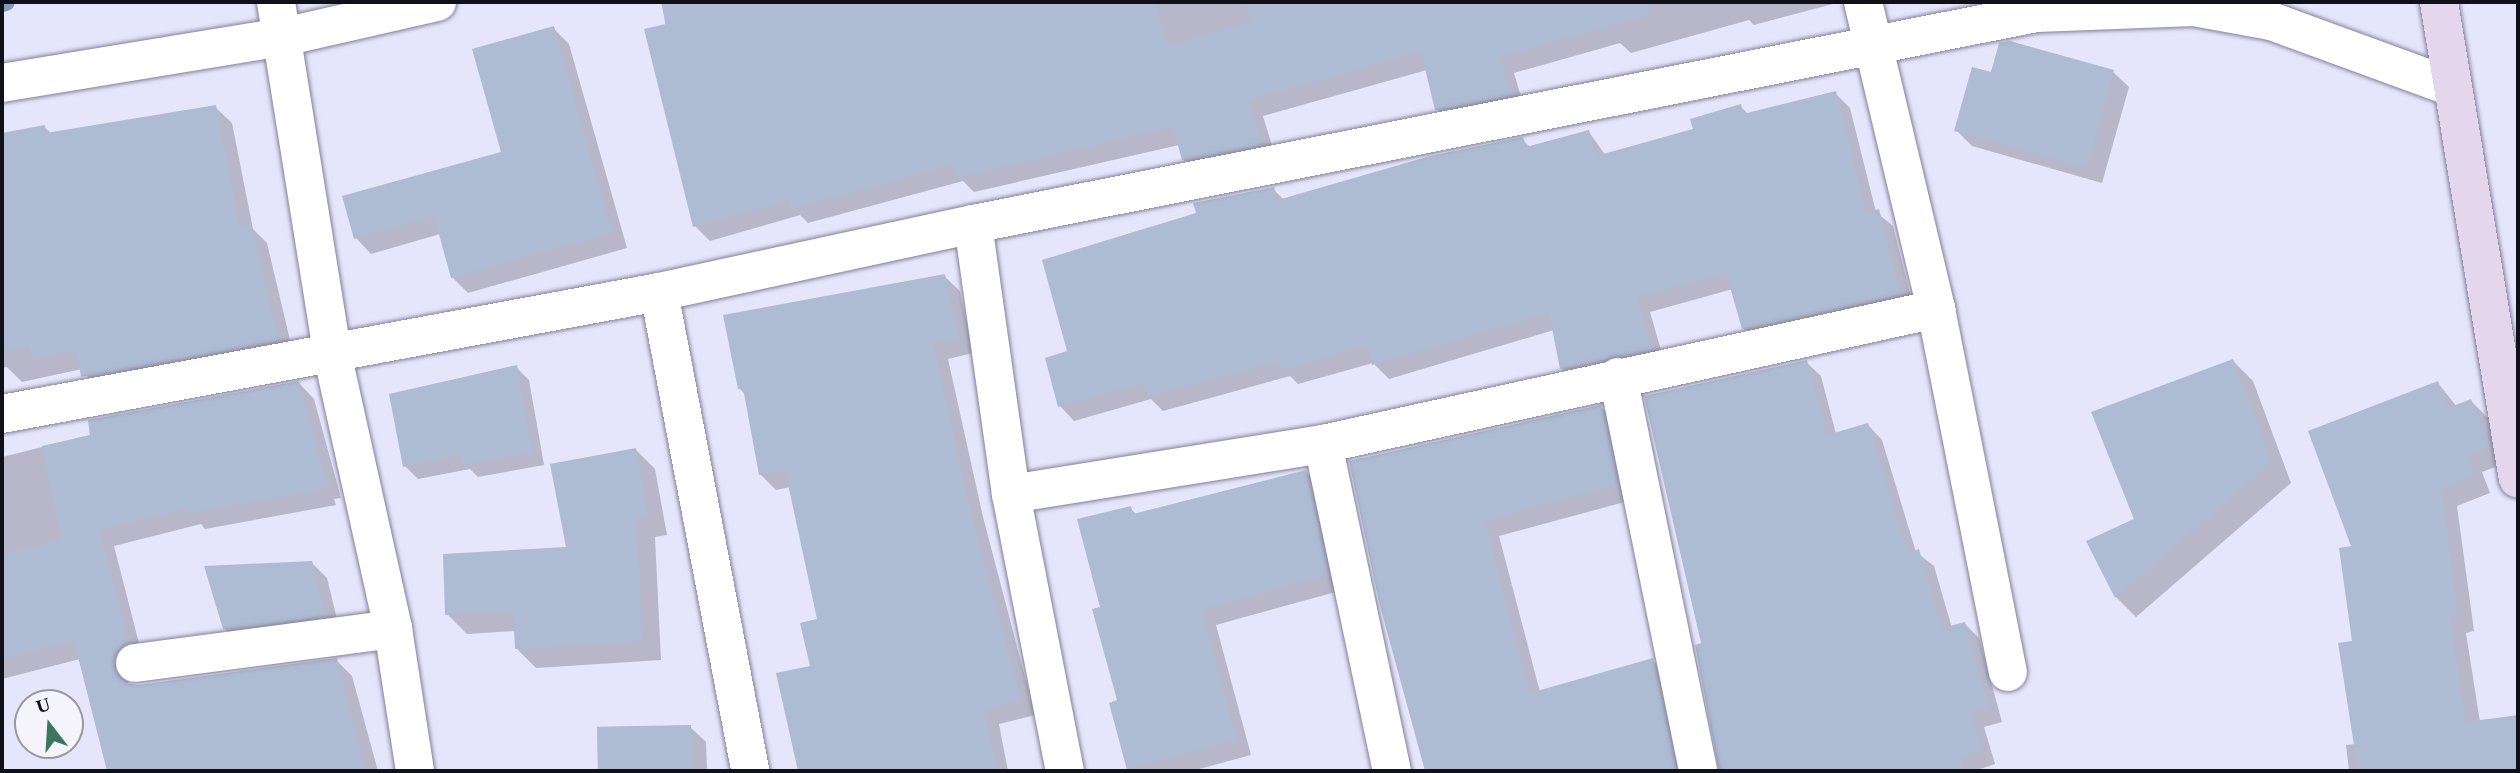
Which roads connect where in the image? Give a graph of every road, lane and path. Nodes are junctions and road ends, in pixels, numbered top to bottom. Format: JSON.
{"nodes":[{"id":1,"x":438,"y":2,"type":"edge"},
{"id":2,"x":1863,"y":2,"type":"edge"},
{"id":3,"x":2439,"y":2,"type":"edge"},
{"id":4,"x":279,"y":19,"type":"edge"},
{"id":5,"x":1874,"y":47,"type":"junction"},
{"id":6,"x":2,"y":83,"type":"edge"},
{"id":7,"x":2451,"y":87,"type":"junction"},
{"id":8,"x":973,"y":224,"type":"junction"},
{"id":9,"x":659,"y":292,"type":"junction"},
{"id":10,"x":1936,"y":309,"type":"junction"},
{"id":11,"x":332,"y":353,"type":"junction"},
{"id":12,"x":1618,"y":377,"type":"junction"},
{"id":13,"x":2,"y":414,"type":"edge"},
{"id":14,"x":1323,"y":444,"type":"junction"},
{"id":15,"x":2518,"y":478,"type":"edge"},
{"id":16,"x":1011,"y":494,"type":"junction"},
{"id":17,"x":393,"y":629,"type":"junction"},
{"id":18,"x":135,"y":663,"type":"dead end"},
{"id":19,"x":2008,"y":672,"type":"dead end"},
{"id":20,"x":415,"y":771,"type":"edge"},
{"id":21,"x":750,"y":771,"type":"edge"},
{"id":22,"x":1065,"y":771,"type":"edge"},
{"id":23,"x":1392,"y":771,"type":"edge"},
{"id":24,"x":1698,"y":771,"type":"edge"}],
"edges":[{"from":1,"to":4,"type":"street"},
{"from":2,"to":5,"type":"street"},
{"from":3,"to":7,"type":"main road"},
{"from":4,"to":6,"type":"street"},
{"from":4,"to":11,"type":"street"},
{"from":5,"to":7,"type":"street"},
{"from":5,"to":8,"type":"street"},
{"from":5,"to":10,"type":"street"},
{"from":7,"to":15,"type":"main road"},
{"from":8,"to":9,"type":"street"},
{"from":8,"to":16,"type":"street"},
{"from":9,"to":11,"type":"street"},
{"from":9,"to":21,"type":"street"},
{"from":10,"to":12,"type":"street"},
{"from":10,"to":19,"type":"street"},
{"from":11,"to":13,"type":"street"},
{"from":11,"to":17,"type":"street"},
{"from":12,"to":14,"type":"street"},
{"from":12,"to":24,"type":"street"},
{"from":14,"to":16,"type":"street"},
{"from":14,"to":23,"type":"street"},
{"from":16,"to":22,"type":"street"},
{"from":17,"to":18,"type":"street"},
{"from":17,"to":20,"type":"street"}]}
